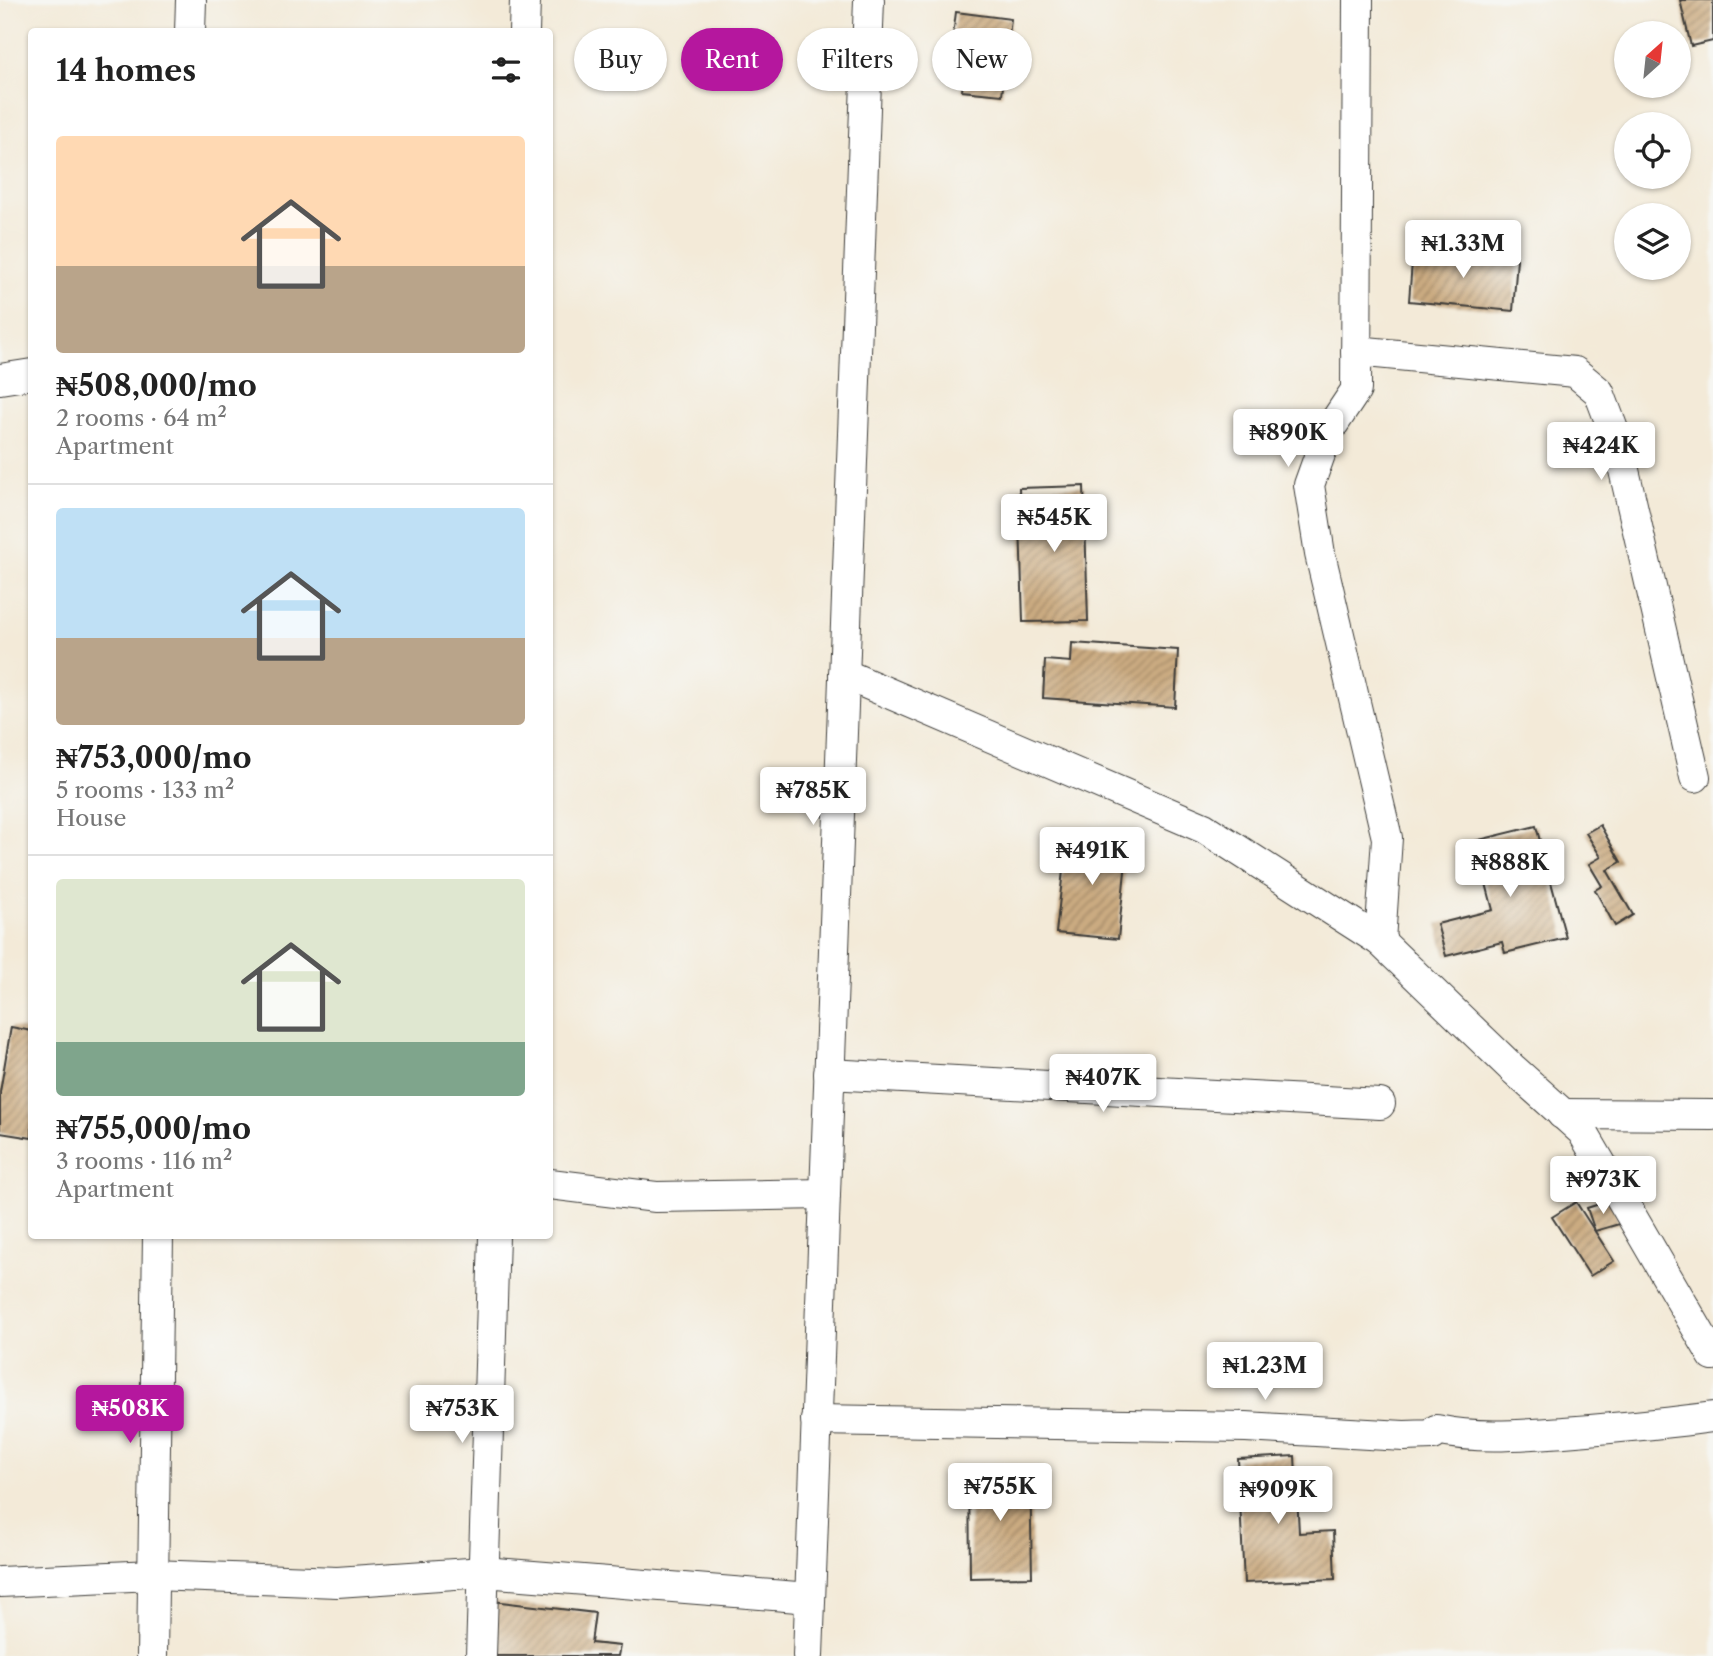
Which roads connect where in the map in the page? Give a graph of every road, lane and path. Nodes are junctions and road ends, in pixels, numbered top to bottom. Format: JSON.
{"nodes":[{"id":1,"x":191,"y":0,"type":"edge"},
{"id":2,"x":525,"y":0,"type":"edge"},
{"id":3,"x":869,"y":0,"type":"edge"},
{"id":4,"x":1358,"y":0,"type":"edge"},
{"id":5,"x":190,"y":28,"type":"edge"},
{"id":6,"x":524,"y":28,"type":"edge"},
{"id":7,"x":1356,"y":351,"type":"junction"},
{"id":8,"x":28,"y":375,"type":"edge"},
{"id":9,"x":0,"y":379,"type":"edge"},
{"id":10,"x":844,"y":674,"type":"junction"},
{"id":11,"x":1695,"y":777,"type":"dead end"},
{"id":12,"x":1380,"y":941,"type":"junction"},
{"id":13,"x":829,"y":1074,"type":"junction"},
{"id":14,"x":1380,"y":1104,"type":"dead end"},
{"id":15,"x":1562,"y":1114,"type":"junction"},
{"id":16,"x":1713,"y":1115,"type":"edge"},
{"id":17,"x":553,"y":1184,"type":"edge"},
{"id":18,"x":825,"y":1194,"type":"junction"},
{"id":19,"x":158,"y":1239,"type":"edge"},
{"id":20,"x":494,"y":1239,"type":"edge"},
{"id":21,"x":1713,"y":1356,"type":"edge"},
{"id":22,"x":1713,"y":1417,"type":"edge"},
{"id":23,"x":816,"y":1420,"type":"junction"},
{"id":24,"x":484,"y":1572,"type":"junction"},
{"id":25,"x":153,"y":1575,"type":"junction"},
{"id":26,"x":0,"y":1582,"type":"edge"},
{"id":27,"x":810,"y":1598,"type":"junction"},
{"id":28,"x":152,"y":1656,"type":"edge"},
{"id":29,"x":481,"y":1656,"type":"edge"},
{"id":30,"x":808,"y":1656,"type":"edge"}],
"edges":[{"from":1,"to":5,"type":"street"},
{"from":2,"to":6,"type":"street"},
{"from":3,"to":10,"type":"street"},
{"from":4,"to":7,"type":"street"},
{"from":7,"to":11,"type":"street"},
{"from":7,"to":12,"type":"street"},
{"from":8,"to":9,"type":"street"},
{"from":10,"to":12,"type":"street"},
{"from":10,"to":13,"type":"street"},
{"from":12,"to":15,"type":"street"},
{"from":13,"to":14,"type":"street"},
{"from":13,"to":18,"type":"street"},
{"from":15,"to":16,"type":"street"},
{"from":15,"to":21,"type":"street"},
{"from":17,"to":18,"type":"street"},
{"from":18,"to":23,"type":"street"},
{"from":19,"to":25,"type":"street"},
{"from":20,"to":24,"type":"street"},
{"from":22,"to":23,"type":"street"},
{"from":23,"to":27,"type":"street"},
{"from":24,"to":25,"type":"street"},
{"from":24,"to":27,"type":"street"},
{"from":24,"to":29,"type":"street"},
{"from":25,"to":26,"type":"street"},
{"from":25,"to":28,"type":"street"},
{"from":27,"to":30,"type":"street"}]}
